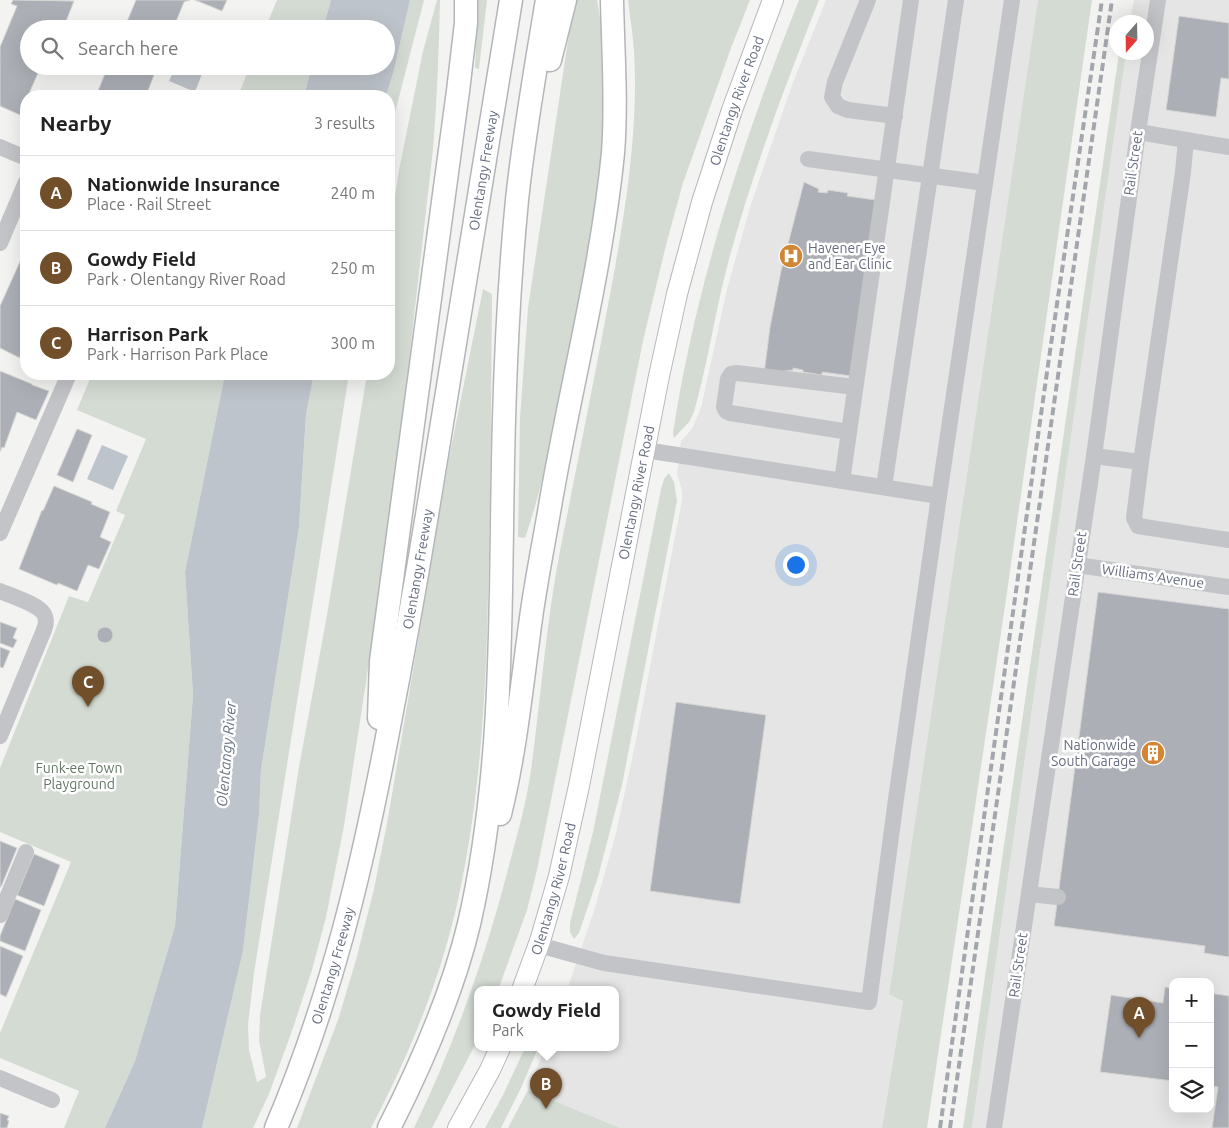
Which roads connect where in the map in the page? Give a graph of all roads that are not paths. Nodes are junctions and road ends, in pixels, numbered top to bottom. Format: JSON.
{"nodes":[{"id":1,"x":456,"y":0,"type":"edge"},
{"id":2,"x":466,"y":0,"type":"edge"},
{"id":3,"x":512,"y":0,"type":"edge"},
{"id":4,"x":547,"y":0,"type":"edge"},
{"id":5,"x":565,"y":0,"type":"edge"},
{"id":6,"x":612,"y":0,"type":"edge"},
{"id":7,"x":773,"y":0,"type":"edge"},
{"id":8,"x":868,"y":0,"type":"edge"},
{"id":9,"x":911,"y":0,"type":"edge"},
{"id":10,"x":956,"y":0,"type":"edge"},
{"id":11,"x":1012,"y":0,"type":"edge"},
{"id":12,"x":1158,"y":0,"type":"edge"},
{"id":13,"x":458,"y":91,"type":"junction"},
{"id":14,"x":895,"y":116,"type":"junction"},
{"id":15,"x":1138,"y":132,"type":"junction"},
{"id":16,"x":1186,"y":140,"type":"junction"},
{"id":17,"x":0,"y":146,"type":"edge"},
{"id":18,"x":1229,"y":147,"type":"edge"},
{"id":19,"x":20,"y":155,"type":"edge"},
{"id":20,"x":808,"y":158,"type":"dead end"},
{"id":21,"x":886,"y":170,"type":"junction"},
{"id":22,"x":929,"y":176,"type":"junction"},
{"id":23,"x":984,"y":183,"type":"junction"},
{"id":24,"x":20,"y":196,"type":"edge"},
{"id":25,"x":518,"y":197,"type":"junction"},
{"id":26,"x":0,"y":243,"type":"edge"},
{"id":27,"x":66,"y":380,"type":"edge"},
{"id":28,"x":855,"y":388,"type":"junction"},
{"id":29,"x":849,"y":432,"type":"junction"},
{"id":30,"x":645,"y":450,"type":"junction"},
{"id":31,"x":1094,"y":456,"type":"junction"},
{"id":32,"x":1141,"y":462,"type":"junction"},
{"id":33,"x":842,"y":481,"type":"junction"},
{"id":34,"x":884,"y":487,"type":"junction"},
{"id":35,"x":939,"y":496,"type":"junction"},
{"id":36,"x":0,"y":533,"type":"edge"},
{"id":37,"x":1229,"y":540,"type":"edge"},
{"id":38,"x":1077,"y":565,"type":"junction"},
{"id":39,"x":1229,"y":587,"type":"edge"},
{"id":40,"x":0,"y":591,"type":"edge"},
{"id":41,"x":0,"y":736,"type":"edge"},
{"id":42,"x":376,"y":794,"type":"junction"},
{"id":43,"x":26,"y":852,"type":"dead end"},
{"id":44,"x":1029,"y":894,"type":"junction"},
{"id":45,"x":1058,"y":897,"type":"dead end"},
{"id":46,"x":0,"y":915,"type":"edge"},
{"id":47,"x":468,"y":925,"type":"junction"},
{"id":48,"x":539,"y":945,"type":"junction"},
{"id":49,"x":524,"y":986,"type":"edge"},
{"id":50,"x":499,"y":1051,"type":"edge"},
{"id":51,"x":0,"y":1078,"type":"edge"},
{"id":52,"x":52,"y":1100,"type":"dead end"},
{"id":53,"x":276,"y":1128,"type":"edge"},
{"id":54,"x":389,"y":1128,"type":"edge"},
{"id":55,"x":458,"y":1128,"type":"edge"},
{"id":56,"x":994,"y":1128,"type":"edge"}],
"edges":[{"from":1,"to":13,"type":"highway"},
{"from":2,"to":13,"type":"highway"},
{"from":3,"to":42,"type":"highway","name":"Olentangy Freeway"},
{"from":4,"to":25,"type":"highway"},
{"from":5,"to":25,"type":"highway"},
{"from":6,"to":47,"type":"highway"},
{"from":7,"to":30,"type":"main road","name":"Olentangy River Road"},
{"from":8,"to":14,"type":"street"},
{"from":9,"to":14,"type":"street"},
{"from":10,"to":22,"type":"street"},
{"from":11,"to":23,"type":"street"},
{"from":12,"to":15,"type":"street","name":"Rail Street"},
{"from":13,"to":42,"type":"highway"},
{"from":14,"to":21,"type":"street"},
{"from":15,"to":16,"type":"street"},
{"from":15,"to":31,"type":"street","name":"Rail Street"},
{"from":16,"to":18,"type":"street"},
{"from":16,"to":32,"type":"street"},
{"from":17,"to":19,"type":"street"},
{"from":20,"to":21,"type":"street"},
{"from":21,"to":22,"type":"street"},
{"from":21,"to":28,"type":"street"},
{"from":22,"to":23,"type":"street"},
{"from":22,"to":34,"type":"street"},
{"from":23,"to":35,"type":"street"},
{"from":24,"to":26,"type":"street"},
{"from":25,"to":47,"type":"highway"},
{"from":27,"to":36,"type":"street"},
{"from":28,"to":29,"type":"street"},
{"from":28,"to":29,"type":"street"},
{"from":29,"to":33,"type":"street"},
{"from":30,"to":33,"type":"street"},
{"from":30,"to":48,"type":"main road","name":"Olentangy River Road"},
{"from":31,"to":32,"type":"street"},
{"from":31,"to":38,"type":"street","name":"Rail Street"},
{"from":32,"to":37,"type":"street"},
{"from":33,"to":34,"type":"street"},
{"from":34,"to":35,"type":"street"},
{"from":35,"to":48,"type":"street"},
{"from":38,"to":39,"type":"street","name":"Williams Avenue"},
{"from":38,"to":44,"type":"street","name":"Rail Street"},
{"from":40,"to":41,"type":"street"},
{"from":42,"to":53,"type":"highway","name":"Olentangy Freeway"},
{"from":43,"to":46,"type":"street"},
{"from":44,"to":45,"type":"street"},
{"from":44,"to":56,"type":"street","name":"Rail Street"},
{"from":47,"to":54,"type":"highway"},
{"from":48,"to":49,"type":"main road","name":"Olentangy River Road"},
{"from":50,"to":55,"type":"main road"},
{"from":51,"to":52,"type":"street"}]}
